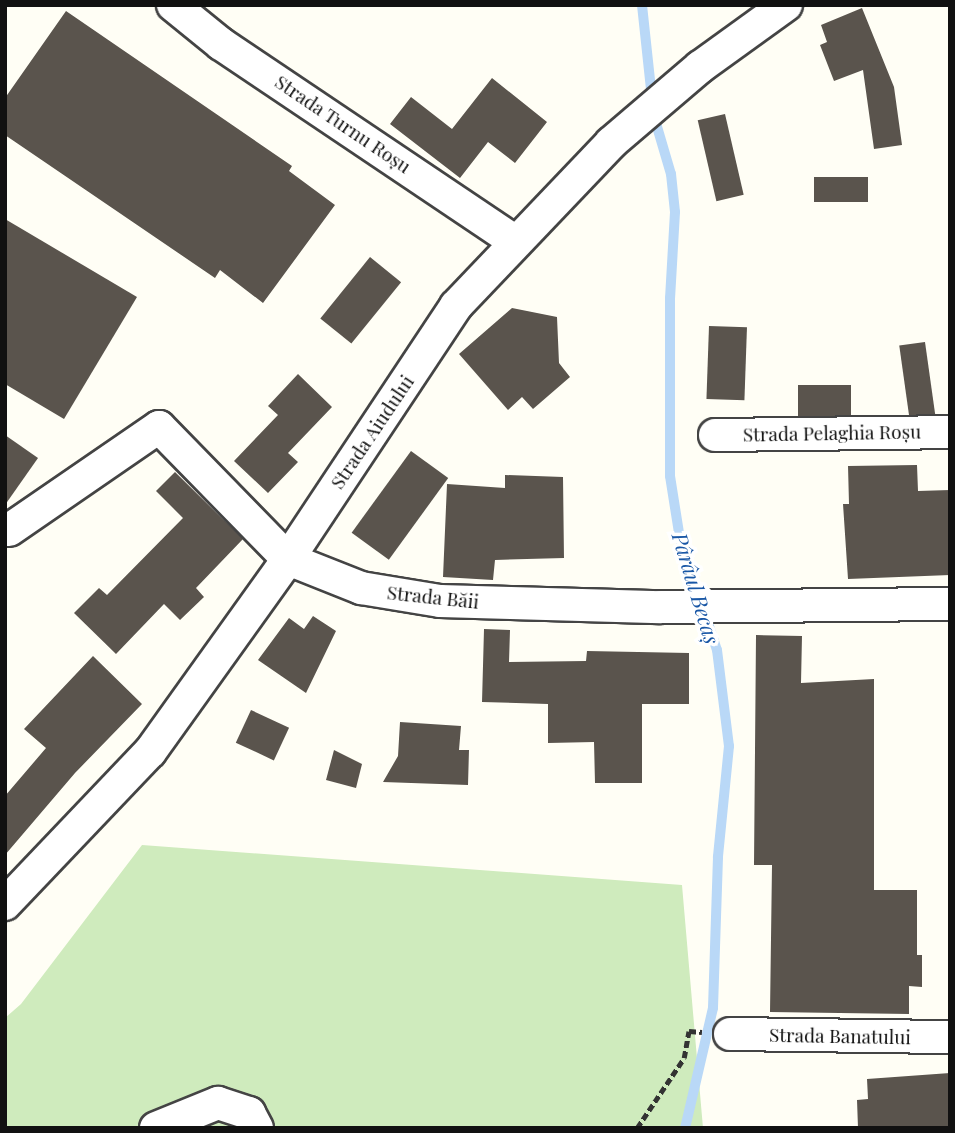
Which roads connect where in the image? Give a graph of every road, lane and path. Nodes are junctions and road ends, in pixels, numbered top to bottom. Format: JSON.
{"nodes":[{"id":1,"x":173,"y":5,"type":"edge"},
{"id":2,"x":786,"y":5,"type":"edge"},
{"id":3,"x":514,"y":241,"type":"junction"},
{"id":4,"x":950,"y":432,"type":"edge"},
{"id":5,"x":715,"y":435,"type":"dead end"},
{"id":6,"x":9,"y":530,"type":"dead end"},
{"id":7,"x":288,"y":559,"type":"junction"},
{"id":8,"x":950,"y":604,"type":"edge"},
{"id":9,"x":5,"y":904,"type":"edge"},
{"id":10,"x":689,"y":1031,"type":"dead end"},
{"id":11,"x":730,"y":1034,"type":"dead end"},
{"id":12,"x":950,"y":1037,"type":"edge"},
{"id":13,"x":156,"y":1128,"type":"edge"},
{"id":14,"x":257,"y":1128,"type":"edge"},
{"id":15,"x":637,"y":1128,"type":"edge"}],
"edges":[{"from":1,"to":3,"type":"street","name":"Strada Turnu Roșu"},
{"from":2,"to":3,"type":"street","name":"Strada Aiudului"},
{"from":3,"to":7,"type":"street","name":"Strada Aiudului"},
{"from":4,"to":5,"type":"street","name":"Strada Pelaghia Roșu"},
{"from":6,"to":7,"type":"street","name":"Strada Băii"},
{"from":7,"to":8,"type":"street","name":"Strada Băii"},
{"from":7,"to":9,"type":"street","name":"Strada Aiudului"},
{"from":10,"to":15,"type":"path"},
{"from":11,"to":12,"type":"street","name":"Strada Banatului"},
{"from":13,"to":14,"type":"street"}]}
